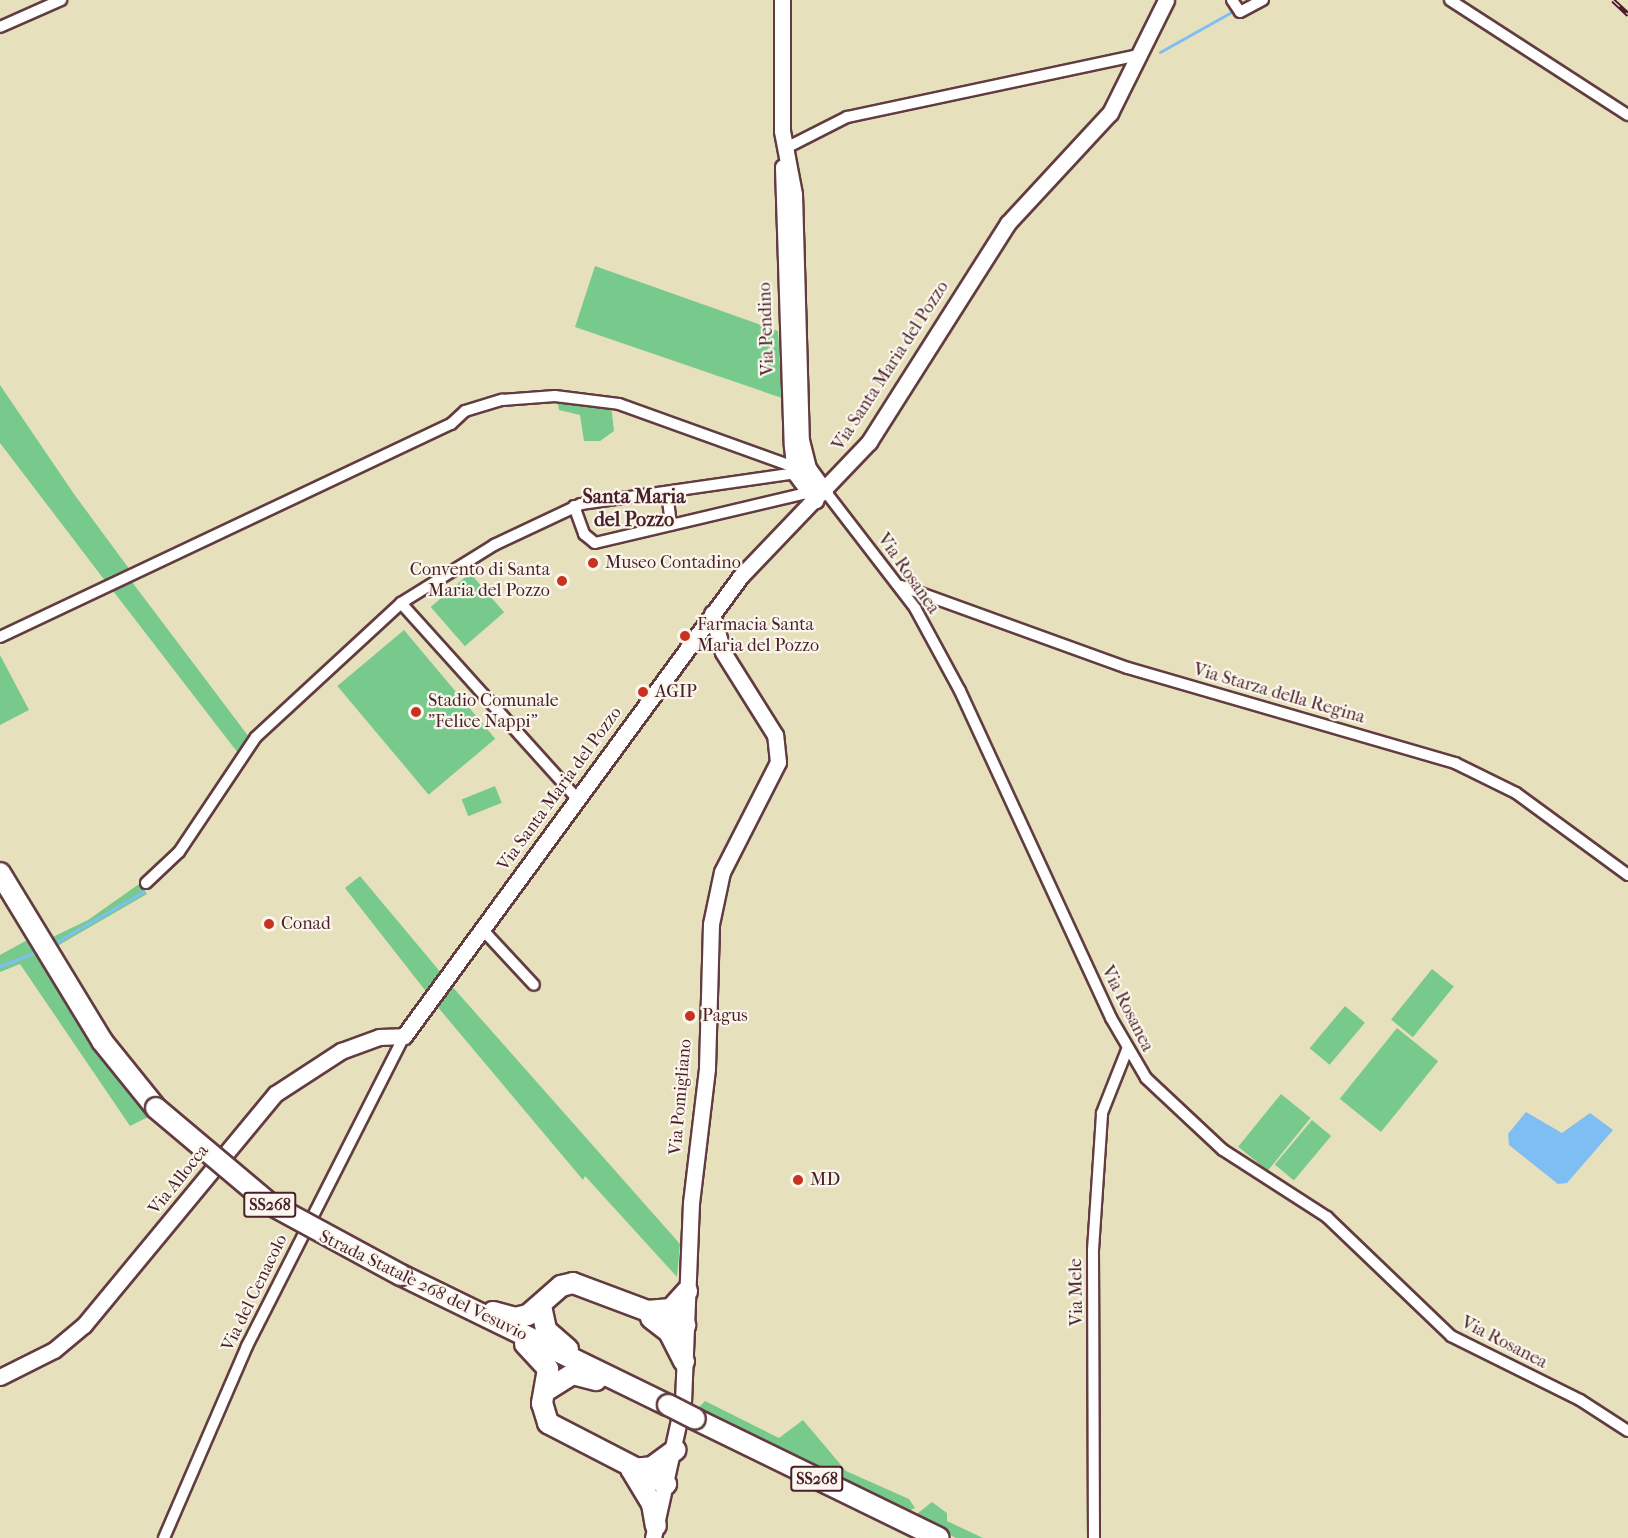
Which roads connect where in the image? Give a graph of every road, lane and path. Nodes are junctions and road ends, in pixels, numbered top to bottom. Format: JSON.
{"nodes":[{"id":1,"x":61,"y":0,"type":"edge"},
{"id":2,"x":782,"y":0,"type":"edge"},
{"id":3,"x":1166,"y":0,"type":"edge"},
{"id":4,"x":1232,"y":0,"type":"edge"},
{"id":5,"x":1263,"y":0,"type":"edge"},
{"id":6,"x":1450,"y":0,"type":"edge"},
{"id":7,"x":0,"y":27,"type":"edge"},
{"id":8,"x":1138,"y":55,"type":"junction"},
{"id":9,"x":1628,"y":116,"type":"edge"},
{"id":10,"x":784,"y":149,"type":"junction"},
{"id":11,"x":795,"y":470,"type":"junction"},
{"id":12,"x":667,"y":492,"type":"junction"},
{"id":13,"x":816,"y":495,"type":"junction"},
{"id":14,"x":574,"y":506,"type":"junction"},
{"id":15,"x":671,"y":525,"type":"junction"},
{"id":16,"x":899,"y":585,"type":"junction"},
{"id":17,"x":401,"y":603,"type":"junction"},
{"id":18,"x":712,"y":614,"type":"junction"},
{"id":19,"x":697,"y":634,"type":"junction"},
{"id":20,"x":0,"y":638,"type":"edge"},
{"id":21,"x":723,"y":652,"type":"junction"},
{"id":22,"x":579,"y":801,"type":"junction"},
{"id":23,"x":0,"y":873,"type":"edge"},
{"id":24,"x":1628,"y":875,"type":"edge"},
{"id":25,"x":146,"y":883,"type":"dead end"},
{"id":26,"x":482,"y":929,"type":"junction"},
{"id":27,"x":534,"y":985,"type":"dead end"},
{"id":28,"x":404,"y":1036,"type":"junction"},
{"id":29,"x":1127,"y":1050,"type":"junction"},
{"id":30,"x":687,"y":1291,"type":"junction"},
{"id":31,"x":445,"y":1297,"type":"junction"},
{"id":32,"x":541,"y":1306,"type":"junction"},
{"id":33,"x":473,"y":1310,"type":"junction"},
{"id":34,"x":641,"y":1311,"type":"junction"},
{"id":35,"x":685,"y":1325,"type":"junction"},
{"id":36,"x":684,"y":1361,"type":"junction"},
{"id":37,"x":0,"y":1377,"type":"edge"},
{"id":38,"x":610,"y":1377,"type":"junction"},
{"id":39,"x":547,"y":1390,"type":"junction"},
{"id":40,"x":648,"y":1396,"type":"junction"},
{"id":41,"x":1628,"y":1431,"type":"edge"},
{"id":42,"x":675,"y":1450,"type":"junction"},
{"id":43,"x":632,"y":1469,"type":"junction"},
{"id":44,"x":666,"y":1484,"type":"junction"},
{"id":45,"x":655,"y":1532,"type":"edge"},
{"id":46,"x":164,"y":1538,"type":"edge"},
{"id":47,"x":939,"y":1538,"type":"edge"},
{"id":48,"x":1094,"y":1538,"type":"edge"}],
"edges":[{"from":1,"to":7,"type":"street"},
{"from":2,"to":10,"type":"street","name":"Via Pendino"},
{"from":3,"to":8,"type":"street","name":"Via Santa Maria del Pozzo"},
{"from":4,"to":5,"type":"street"},
{"from":6,"to":9,"type":"street"},
{"from":8,"to":10,"type":"street"},
{"from":8,"to":13,"type":"street","name":"Via Santa Maria del Pozzo"},
{"from":10,"to":11,"type":"street","name":"Via Pendino"},
{"from":10,"to":13,"type":"street","name":"Via Pendino"},
{"from":11,"to":12,"type":"street"},
{"from":11,"to":13,"type":"street","name":"Via Pendino"},
{"from":11,"to":20,"type":"street"},
{"from":12,"to":14,"type":"street"},
{"from":12,"to":15,"type":"street"},
{"from":13,"to":15,"type":"street"},
{"from":13,"to":16,"type":"street","name":"Via Rosanea"},
{"from":13,"to":18,"type":"street","name":"Via Santa Maria del Pozzo"},
{"from":14,"to":15,"type":"street"},
{"from":14,"to":17,"type":"street"},
{"from":16,"to":24,"type":"street","name":"Via Starza della Regina"},
{"from":16,"to":29,"type":"street","name":"Via Rosanea"},
{"from":17,"to":22,"type":"street"},
{"from":17,"to":25,"type":"street"},
{"from":18,"to":19,"type":"street","name":"Via Santa Maria del Pozzo"},
{"from":18,"to":21,"type":"street","name":"Via Pomigliano"},
{"from":19,"to":21,"type":"street","name":"Via Pomigliano"},
{"from":19,"to":22,"type":"street","name":"Via Santa Maria del Pozzo"},
{"from":21,"to":30,"type":"street","name":"Via Pomigliano"},
{"from":22,"to":26,"type":"street","name":"Via Santa Maria del Pozzo"},
{"from":23,"to":31,"type":"highway","name":"Strada Statale 268 del Vesuvio","number":"SS268","bridge":true},
{"from":26,"to":27,"type":"street"},
{"from":26,"to":28,"type":"street","name":"Via Santa Maria del Pozzo"},
{"from":28,"to":37,"type":"street","name":"Via Allocca"},
{"from":28,"to":46,"type":"street","name":"Via del Cenacolo"},
{"from":29,"to":41,"type":"street","name":"Via Rosanea"},
{"from":29,"to":48,"type":"street","name":"Via Mele"},
{"from":30,"to":34,"type":"highway"},
{"from":30,"to":35,"type":"street","name":"Via Pomigliano"},
{"from":31,"to":32,"type":"highway"},
{"from":31,"to":33,"type":"highway","name":"Strada Statale 268 del Vesuvio","number":"SS268"},
{"from":32,"to":34,"type":"highway"},
{"from":32,"to":38,"type":"highway"},
{"from":33,"to":38,"type":"highway","name":"Strada Statale 268 del Vesuvio","number":"SS268"},
{"from":33,"to":39,"type":"highway"},
{"from":34,"to":35,"type":"highway"},
{"from":34,"to":36,"type":"highway"},
{"from":35,"to":36,"type":"street","name":"Via Pomigliano"},
{"from":36,"to":42,"type":"street","name":"Via Pomigliano"},
{"from":38,"to":40,"type":"highway","number":"SS268"},
{"from":39,"to":40,"type":"highway"},
{"from":39,"to":43,"type":"highway"},
{"from":40,"to":47,"type":"highway","number":"SS268","bridge":true},
{"from":42,"to":43,"type":"highway"},
{"from":42,"to":44,"type":"street","name":"Via Pomigliano"},
{"from":43,"to":44,"type":"highway"},
{"from":43,"to":45,"type":"highway"},
{"from":44,"to":45,"type":"street","name":"Via Pomigliano"}]}
